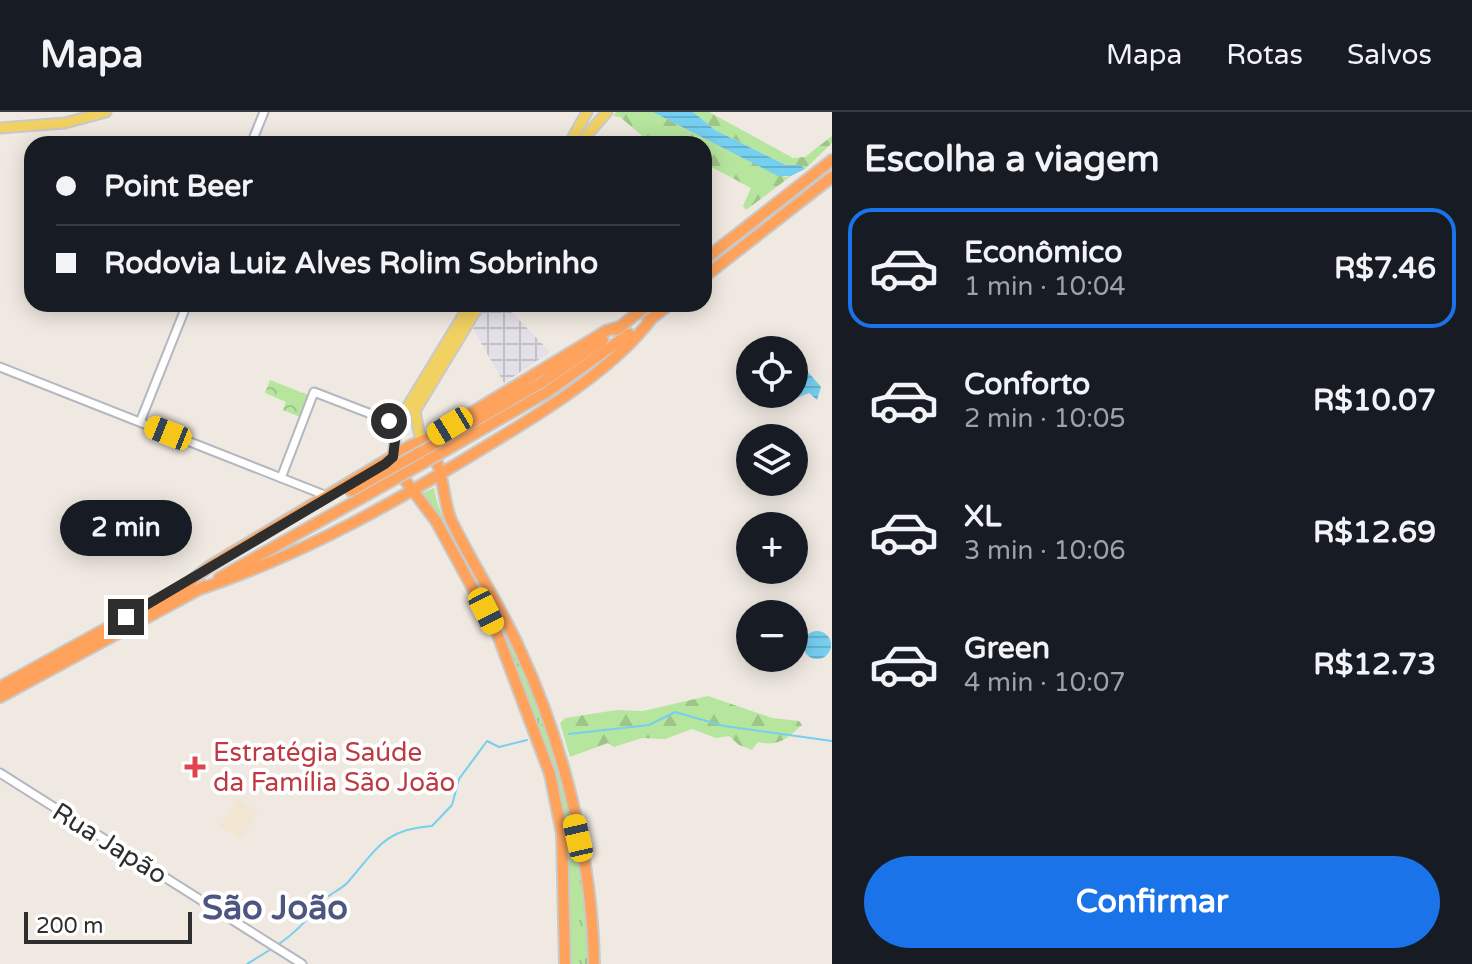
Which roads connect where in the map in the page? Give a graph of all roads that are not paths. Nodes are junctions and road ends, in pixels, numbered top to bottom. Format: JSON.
{"nodes":[{"id":1,"x":106,"y":112,"type":"edge"},
{"id":2,"x":264,"y":112,"type":"edge"},
{"id":3,"x":587,"y":112,"type":"edge"},
{"id":4,"x":607,"y":112,"type":"edge"},
{"id":5,"x":0,"y":128,"type":"edge"},
{"id":6,"x":254,"y":136,"type":"edge"},
{"id":7,"x":574,"y":136,"type":"edge"},
{"id":8,"x":586,"y":136,"type":"edge"},
{"id":9,"x":832,"y":160,"type":"edge"},
{"id":10,"x":832,"y":177,"type":"edge"},
{"id":11,"x":712,"y":254,"type":"edge"},
{"id":12,"x":712,"y":271,"type":"edge"},
{"id":13,"x":184,"y":312,"type":"edge"},
{"id":14,"x":465,"y":312,"type":"edge"},
{"id":15,"x":475,"y":312,"type":"edge"},
{"id":16,"x":639,"y":312,"type":"edge"},
{"id":17,"x":660,"y":312,"type":"edge"},
{"id":18,"x":651,"y":319,"type":"junction"},
{"id":19,"x":622,"y":326,"type":"junction"},
{"id":20,"x":0,"y":367,"type":"edge"},
{"id":21,"x":140,"y":422,"type":"junction"},
{"id":22,"x":397,"y":424,"type":"junction"},
{"id":23,"x":421,"y":443,"type":"junction"},
{"id":24,"x":438,"y":449,"type":"junction"},
{"id":25,"x":393,"y":457,"type":"junction"},
{"id":26,"x":393,"y":474,"type":"junction"},
{"id":27,"x":440,"y":475,"type":"junction"},
{"id":28,"x":281,"y":478,"type":"junction"},
{"id":29,"x":414,"y":491,"type":"junction"},
{"id":30,"x":329,"y":497,"type":"junction"},
{"id":31,"x":187,"y":584,"type":"junction"},
{"id":32,"x":200,"y":589,"type":"junction"},
{"id":33,"x":0,"y":687,"type":"edge"},
{"id":34,"x":0,"y":697,"type":"edge"},
{"id":35,"x":0,"y":773,"type":"edge"},
{"id":36,"x":302,"y":964,"type":"edge"},
{"id":37,"x":565,"y":964,"type":"edge"},
{"id":38,"x":594,"y":964,"type":"edge"}],
"edges":[{"from":1,"to":5,"type":"main road"},
{"from":2,"to":6,"type":"street"},
{"from":3,"to":7,"type":"main road"},
{"from":4,"to":8,"type":"main road"},
{"from":9,"to":11,"type":"highway"},
{"from":10,"to":12,"type":"highway"},
{"from":13,"to":21,"type":"street"},
{"from":14,"to":22,"type":"main road"},
{"from":15,"to":23,"type":"main road"},
{"from":16,"to":19,"type":"highway"},
{"from":17,"to":18,"type":"highway"},
{"from":18,"to":24,"type":"highway"},
{"from":18,"to":27,"type":"highway"},
{"from":19,"to":23,"type":"highway"},
{"from":19,"to":24,"type":"highway"},
{"from":20,"to":21,"type":"street"},
{"from":21,"to":28,"type":"street"},
{"from":22,"to":25,"type":"main road"},
{"from":22,"to":28,"type":"street"},
{"from":23,"to":25,"type":"highway"},
{"from":23,"to":27,"type":"highway"},
{"from":24,"to":26,"type":"highway","bridge":true},
{"from":25,"to":29,"type":"highway"},
{"from":25,"to":30,"type":"highway"},
{"from":26,"to":31,"type":"highway"},
{"from":26,"to":32,"type":"highway"},
{"from":27,"to":29,"type":"highway"},
{"from":27,"to":38,"type":"highway"},
{"from":28,"to":30,"type":"street"},
{"from":29,"to":32,"type":"highway"},
{"from":29,"to":37,"type":"highway"},
{"from":30,"to":31,"type":"highway"},
{"from":31,"to":33,"type":"highway"},
{"from":32,"to":34,"type":"highway"},
{"from":35,"to":36,"type":"street","name":"Rua Japão"}]}
